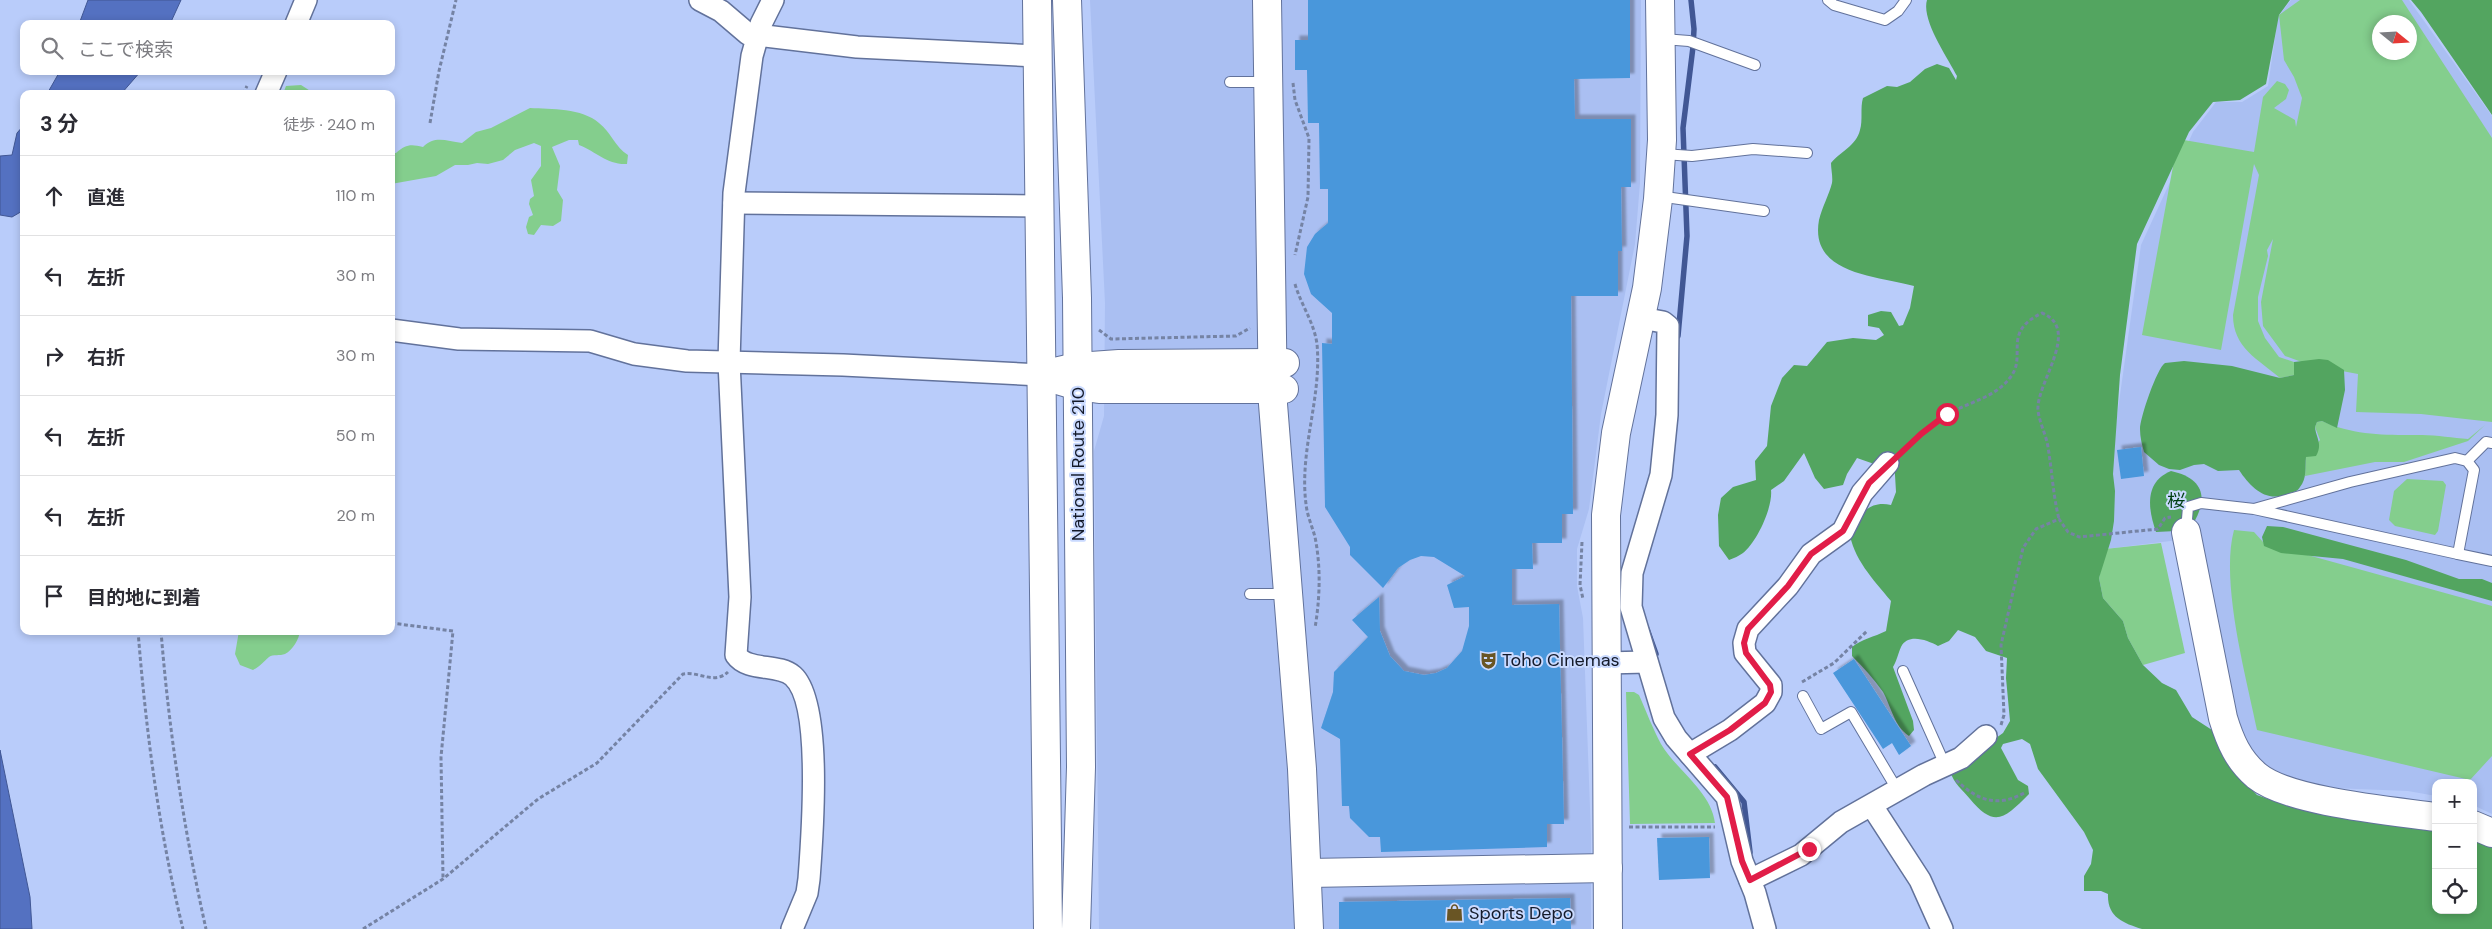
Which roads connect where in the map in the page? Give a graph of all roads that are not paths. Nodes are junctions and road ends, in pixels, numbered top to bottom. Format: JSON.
{"nodes":[{"id":1,"x":306,"y":0,"type":"edge"},
{"id":2,"x":700,"y":0,"type":"edge"},
{"id":3,"x":774,"y":0,"type":"edge"},
{"id":4,"x":1037,"y":0,"type":"edge"},
{"id":5,"x":1067,"y":0,"type":"edge"},
{"id":6,"x":1267,"y":0,"type":"edge"},
{"id":7,"x":1281,"y":0,"type":"edge"},
{"id":8,"x":1660,"y":0,"type":"edge"},
{"id":9,"x":1828,"y":0,"type":"edge"},
{"id":10,"x":1906,"y":0,"type":"edge"},
{"id":11,"x":298,"y":20,"type":"edge"},
{"id":12,"x":757,"y":35,"type":"junction"},
{"id":13,"x":1660,"y":39,"type":"junction"},
{"id":14,"x":1037,"y":56,"type":"junction"},
{"id":15,"x":1754,"y":65,"type":"dead end"},
{"id":16,"x":274,"y":75,"type":"edge"},
{"id":17,"x":1230,"y":82,"type":"dead end"},
{"id":18,"x":1280,"y":82,"type":"junction"},
{"id":19,"x":268,"y":90,"type":"edge"},
{"id":20,"x":1808,"y":153,"type":"dead end"},
{"id":21,"x":1662,"y":154,"type":"junction"},
{"id":22,"x":1658,"y":196,"type":"junction"},
{"id":23,"x":734,"y":203,"type":"junction"},
{"id":24,"x":1039,"y":206,"type":"junction"},
{"id":25,"x":1764,"y":211,"type":"dead end"},
{"id":26,"x":1641,"y":318,"type":"junction"},
{"id":27,"x":395,"y":331,"type":"edge"},
{"id":28,"x":729,"y":362,"type":"junction"},
{"id":29,"x":1041,"y":375,"type":"junction"},
{"id":30,"x":1077,"y":376,"type":"junction"},
{"id":31,"x":1278,"y":376,"type":"junction"},
{"id":32,"x":2492,"y":442,"type":"edge"},
{"id":33,"x":2467,"y":461,"type":"junction"},
{"id":34,"x":1888,"y":463,"type":"road end"},
{"id":35,"x":2254,"y":509,"type":"junction"},
{"id":36,"x":2186,"y":523,"type":"joint"},
{"id":37,"x":2458,"y":554,"type":"junction"},
{"id":38,"x":2492,"y":561,"type":"edge"},
{"id":39,"x":1250,"y":594,"type":"dead end"},
{"id":40,"x":1288,"y":594,"type":"junction"},
{"id":41,"x":1647,"y":662,"type":"junction"},
{"id":42,"x":1605,"y":663,"type":"junction"},
{"id":43,"x":1903,"y":671,"type":"dead end"},
{"id":44,"x":1803,"y":696,"type":"dead end"},
{"id":45,"x":1986,"y":736,"type":"road end"},
{"id":46,"x":1690,"y":754,"type":"junction"},
{"id":47,"x":1943,"y":766,"type":"junction"},
{"id":48,"x":1898,"y":791,"type":"junction"},
{"id":49,"x":1872,"y":806,"type":"junction"},
{"id":50,"x":2432,"y":816,"type":"edge"},
{"id":51,"x":2477,"y":827,"type":"edge"},
{"id":52,"x":2492,"y":834,"type":"edge"},
{"id":53,"x":1608,"y":868,"type":"junction"},
{"id":54,"x":1313,"y":872,"type":"junction"},
{"id":55,"x":1750,"y":880,"type":"junction"},
{"id":56,"x":792,"y":929,"type":"edge"},
{"id":57,"x":1048,"y":929,"type":"edge"},
{"id":58,"x":1076,"y":929,"type":"edge"},
{"id":59,"x":1309,"y":929,"type":"edge"},
{"id":60,"x":1319,"y":929,"type":"edge"},
{"id":61,"x":1608,"y":929,"type":"edge"},
{"id":62,"x":1765,"y":929,"type":"edge"},
{"id":63,"x":1942,"y":929,"type":"edge"}],
"edges":[{"from":1,"to":11,"type":"street"},
{"from":2,"to":12,"type":"street"},
{"from":3,"to":12,"type":"street"},
{"from":4,"to":14,"type":"main road","name":"National Route 210"},
{"from":5,"to":30,"type":"main road","name":"National Route 210"},
{"from":6,"to":18,"type":"main road"},
{"from":7,"to":31,"type":"main road"},
{"from":8,"to":13,"type":"main road"},
{"from":9,"to":10,"type":"lane"},
{"from":12,"to":14,"type":"street"},
{"from":12,"to":23,"type":"street"},
{"from":13,"to":15,"type":"lane"},
{"from":13,"to":21,"type":"main road"},
{"from":14,"to":24,"type":"main road","name":"National Route 210"},
{"from":16,"to":19,"type":"street"},
{"from":17,"to":18,"type":"lane"},
{"from":18,"to":31,"type":"main road"},
{"from":20,"to":21,"type":"lane"},
{"from":21,"to":22,"type":"main road"},
{"from":22,"to":25,"type":"lane"},
{"from":22,"to":26,"type":"main road"},
{"from":23,"to":24,"type":"street"},
{"from":23,"to":28,"type":"street"},
{"from":24,"to":29,"type":"main road","name":"National Route 210"},
{"from":26,"to":41,"type":"street"},
{"from":26,"to":42,"type":"main road"},
{"from":27,"to":28,"type":"street"},
{"from":28,"to":29,"type":"street"},
{"from":28,"to":56,"type":"street"},
{"from":29,"to":30,"type":"main road"},
{"from":29,"to":57,"type":"main road","name":"National Route 210"},
{"from":30,"to":31,"type":"main road"},
{"from":30,"to":58,"type":"main road","name":"National Route 210"},
{"from":31,"to":40,"type":"main road"},
{"from":31,"to":54,"type":"main road"},
{"from":32,"to":33,"type":"lane"},
{"from":33,"to":35,"type":"lane"},
{"from":33,"to":37,"type":"lane"},
{"from":34,"to":46,"type":"street"},
{"from":35,"to":36,"type":"lane"},
{"from":35,"to":37,"type":"lane"},
{"from":36,"to":50,"type":"main road"},
{"from":37,"to":38,"type":"lane"},
{"from":39,"to":40,"type":"lane"},
{"from":40,"to":54,"type":"main road"},
{"from":41,"to":42,"type":"street"},
{"from":41,"to":46,"type":"street"},
{"from":42,"to":53,"type":"main road"},
{"from":43,"to":47,"type":"lane"},
{"from":44,"to":48,"type":"lane"},
{"from":45,"to":47,"type":"street"},
{"from":46,"to":55,"type":"street"},
{"from":47,"to":48,"type":"street"},
{"from":48,"to":49,"type":"street"},
{"from":49,"to":55,"type":"street"},
{"from":49,"to":63,"type":"street"},
{"from":51,"to":52,"type":"main road"},
{"from":53,"to":54,"type":"main road"},
{"from":53,"to":61,"type":"main road"},
{"from":54,"to":59,"type":"main road"},
{"from":54,"to":60,"type":"main road"},
{"from":55,"to":62,"type":"street"}]}
